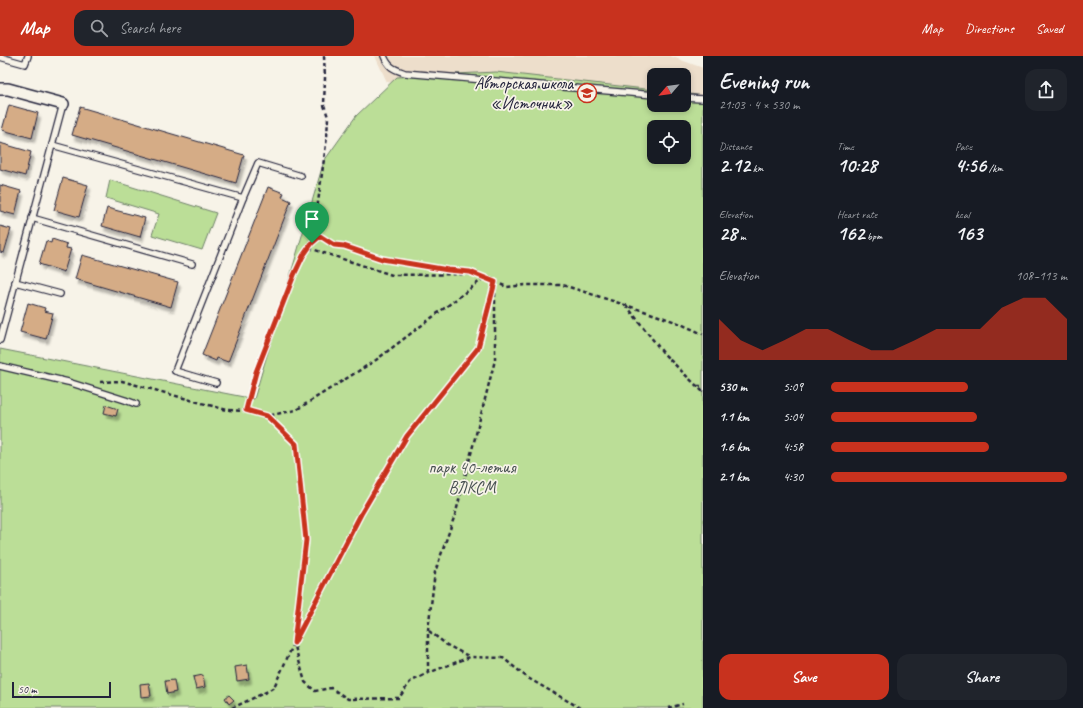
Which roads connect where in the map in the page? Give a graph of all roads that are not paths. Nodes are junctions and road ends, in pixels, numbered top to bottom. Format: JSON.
{"nodes":[{"id":1,"x":28,"y":56,"type":"edge"},
{"id":2,"x":384,"y":56,"type":"edge"},
{"id":3,"x":0,"y":57,"type":"edge"},
{"id":4,"x":0,"y":89,"type":"edge"},
{"id":5,"x":647,"y":94,"type":"edge"},
{"id":6,"x":691,"y":99,"type":"edge"},
{"id":7,"x":703,"y":100,"type":"edge"},
{"id":8,"x":63,"y":104,"type":"joint"},
{"id":9,"x":52,"y":144,"type":"junction"},
{"id":10,"x":301,"y":176,"type":"dead end"},
{"id":11,"x":243,"y":198,"type":"junction"},
{"id":12,"x":32,"y":218,"type":"junction"},
{"id":13,"x":192,"y":264,"type":"dead end"},
{"id":14,"x":15,"y":282,"type":"junction"},
{"id":15,"x":60,"y":294,"type":"dead end"},
{"id":16,"x":0,"y":340,"type":"edge"},
{"id":17,"x":0,"y":366,"type":"edge"},
{"id":18,"x":216,"y":383,"type":"dead end"},
{"id":19,"x":136,"y":404,"type":"dead end"}],
"edges":[{"from":1,"to":3,"type":"lane"},
{"from":2,"to":5,"type":"lane"},
{"from":4,"to":8,"type":"street"},
{"from":6,"to":7,"type":"lane"},
{"from":8,"to":9,"type":"lane"},
{"from":9,"to":11,"type":"lane"},
{"from":9,"to":12,"type":"lane"},
{"from":10,"to":11,"type":"lane"},
{"from":11,"to":18,"type":"lane"},
{"from":12,"to":13,"type":"lane"},
{"from":12,"to":14,"type":"lane"},
{"from":14,"to":15,"type":"lane"},
{"from":14,"to":16,"type":"lane"},
{"from":17,"to":19,"type":"lane"}]}
